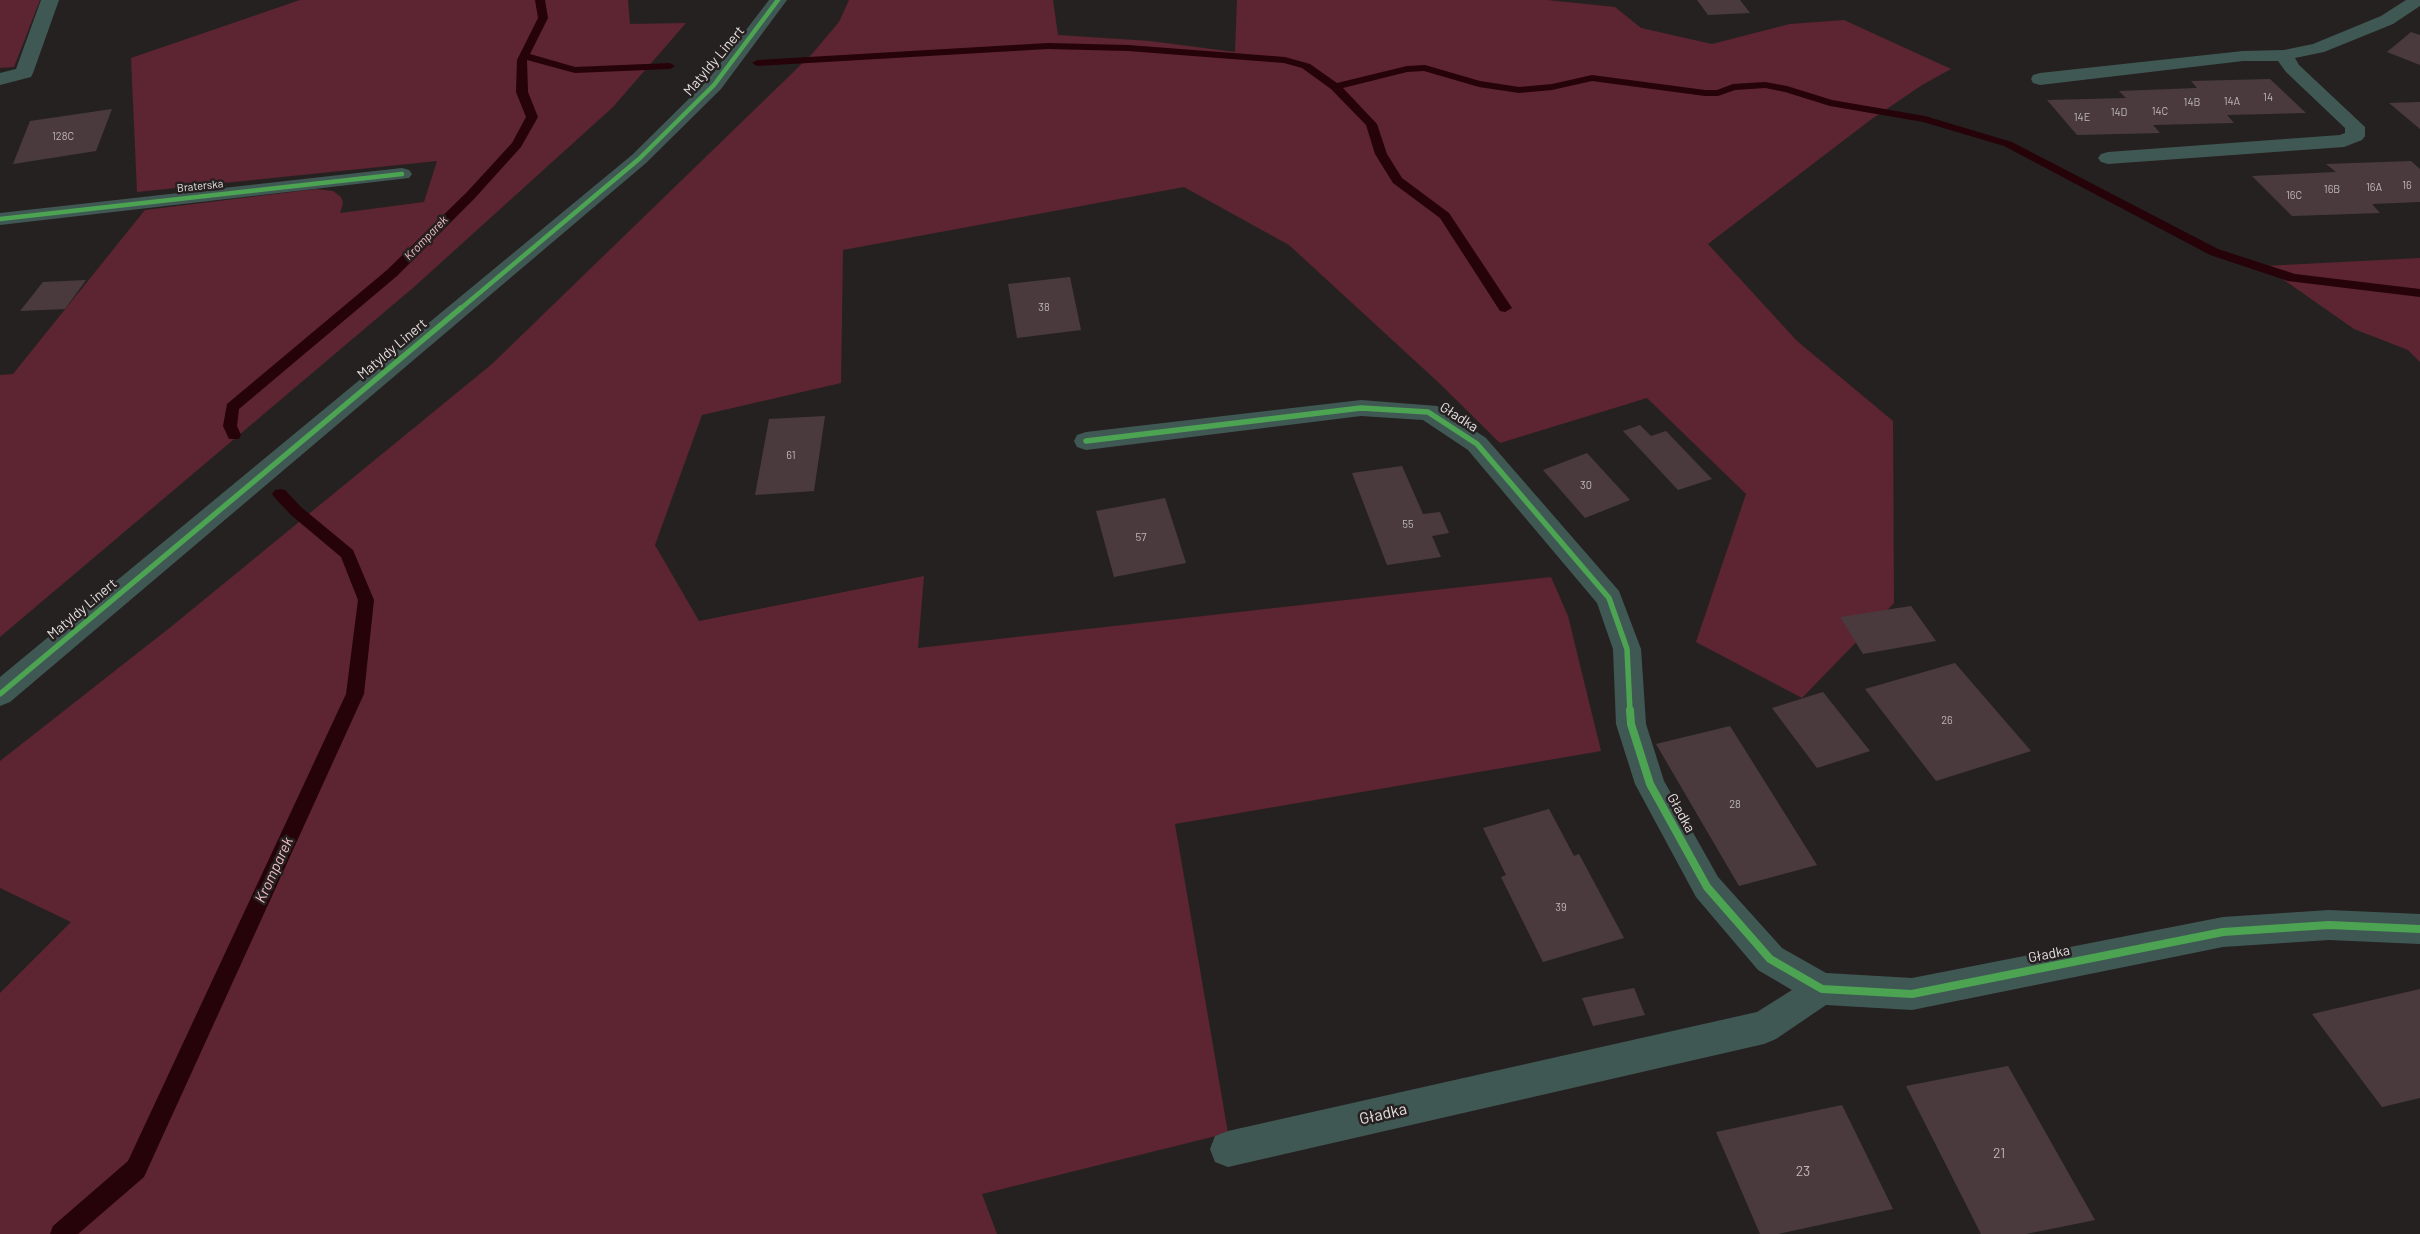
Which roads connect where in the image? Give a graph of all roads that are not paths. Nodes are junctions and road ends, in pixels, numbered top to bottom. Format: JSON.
{"nodes":[{"id":1,"x":50,"y":0,"type":"edge"},
{"id":2,"x":778,"y":0,"type":"edge"},
{"id":3,"x":2414,"y":6,"type":"edge"},
{"id":4,"x":2284,"y":55,"type":"junction"},
{"id":5,"x":2040,"y":79,"type":"dead end"},
{"id":6,"x":0,"y":80,"type":"edge"},
{"id":7,"x":2108,"y":158,"type":"dead end"},
{"id":8,"x":402,"y":174,"type":"dead end"},
{"id":9,"x":0,"y":219,"type":"edge"},
{"id":10,"x":1086,"y":441,"type":"dead end"},
{"id":11,"x":0,"y":694,"type":"edge"},
{"id":12,"x":2420,"y":928,"type":"edge"},
{"id":13,"x":1822,"y":989,"type":"junction"},
{"id":14,"x":1228,"y":1149,"type":"dead end"}],
"edges":[{"from":1,"to":6,"type":"street"},
{"from":2,"to":11,"type":"street","name":"Matyldy Linert"},
{"from":3,"to":4,"type":"street"},
{"from":4,"to":5,"type":"street"},
{"from":4,"to":7,"type":"street"},
{"from":8,"to":9,"type":"street","name":"Braterska"},
{"from":10,"to":13,"type":"street","name":"Gładka"},
{"from":12,"to":13,"type":"street","name":"Gładka"},
{"from":13,"to":14,"type":"street","name":"Gładka"}]}
